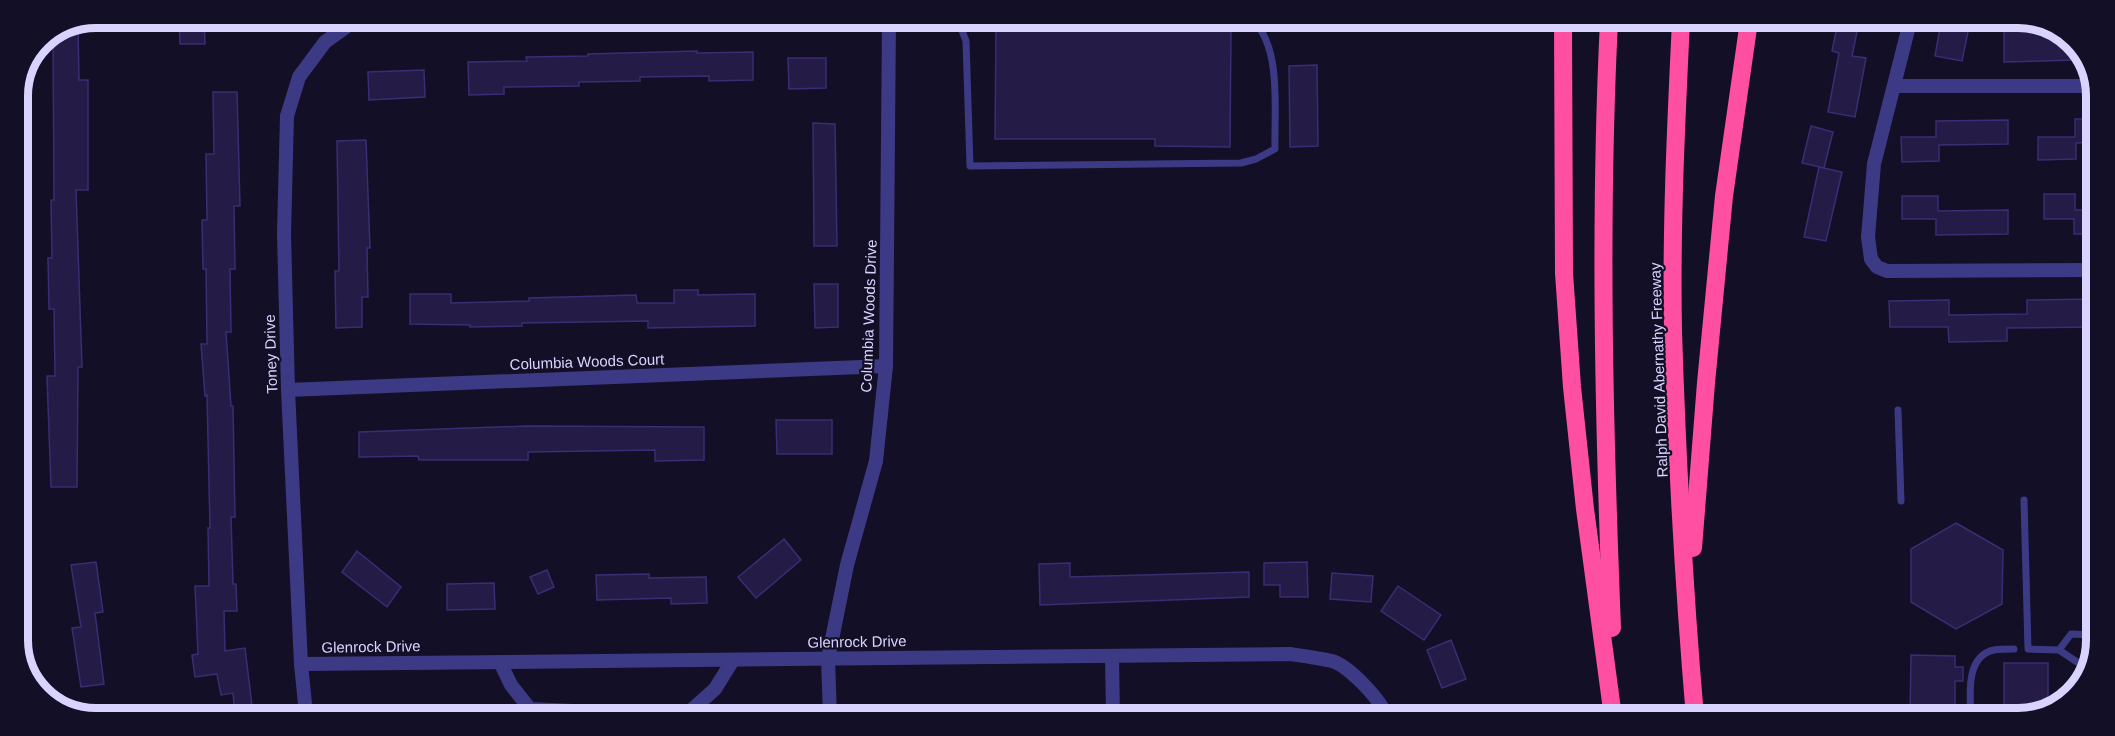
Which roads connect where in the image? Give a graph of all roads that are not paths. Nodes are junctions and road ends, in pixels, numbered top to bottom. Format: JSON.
{"nodes":[{"id":1,"x":343,"y":29,"type":"edge"},
{"id":2,"x":889,"y":29,"type":"edge"},
{"id":3,"x":962,"y":29,"type":"edge"},
{"id":4,"x":1259,"y":29,"type":"edge"},
{"id":5,"x":1563,"y":29,"type":"edge"},
{"id":6,"x":1609,"y":29,"type":"edge"},
{"id":7,"x":1681,"y":29,"type":"edge"},
{"id":8,"x":1748,"y":29,"type":"edge"},
{"id":9,"x":1908,"y":29,"type":"edge"},
{"id":10,"x":1894,"y":86,"type":"junction"},
{"id":11,"x":2085,"y":86,"type":"edge"},
{"id":12,"x":2086,"y":270,"type":"edge"},
{"id":13,"x":886,"y":366,"type":"junction"},
{"id":14,"x":288,"y":390,"type":"junction"},
{"id":15,"x":1898,"y":410,"type":"dead end"},
{"id":16,"x":2024,"y":500,"type":"dead end"},
{"id":17,"x":1901,"y":501,"type":"dead end"},
{"id":18,"x":1688,"y":631,"type":"junction"},
{"id":19,"x":2086,"y":635,"type":"edge"},
{"id":20,"x":2021,"y":649,"type":"junction"},
{"id":21,"x":2060,"y":650,"type":"junction"},
{"id":22,"x":1112,"y":656,"type":"junction"},
{"id":23,"x":828,"y":659,"type":"junction"},
{"id":24,"x":733,"y":660,"type":"junction"},
{"id":25,"x":500,"y":662,"type":"junction"},
{"id":26,"x":301,"y":664,"type":"junction"},
{"id":27,"x":2081,"y":665,"type":"edge"},
{"id":28,"x":305,"y":708,"type":"edge"},
{"id":29,"x":529,"y":708,"type":"edge"},
{"id":30,"x":694,"y":708,"type":"edge"},
{"id":31,"x":830,"y":708,"type":"edge"},
{"id":32,"x":1113,"y":708,"type":"edge"},
{"id":33,"x":1383,"y":708,"type":"edge"},
{"id":34,"x":1615,"y":708,"type":"edge"},
{"id":35,"x":1616,"y":708,"type":"edge"},
{"id":36,"x":1694,"y":708,"type":"edge"},
{"id":37,"x":1971,"y":708,"type":"edge"}],
"edges":[{"from":1,"to":14,"type":"street","name":"Toney Drive"},
{"from":2,"to":13,"type":"street","name":"Columbia Woods Drive"},
{"from":3,"to":4,"type":"lane"},
{"from":5,"to":34,"type":"highway"},
{"from":6,"to":35,"type":"highway"},
{"from":7,"to":18,"type":"highway","name":"Ralph David Abernathy Freeway"},
{"from":8,"to":18,"type":"highway"},
{"from":9,"to":10,"type":"street"},
{"from":10,"to":11,"type":"street"},
{"from":10,"to":12,"type":"street"},
{"from":13,"to":14,"type":"street","name":"Columbia Woods Court"},
{"from":13,"to":23,"type":"street","name":"Columbia Woods Drive"},
{"from":14,"to":26,"type":"street","name":"Toney Drive"},
{"from":15,"to":17,"type":"lane"},
{"from":16,"to":20,"type":"lane"},
{"from":18,"to":36,"type":"highway","name":"Ralph David Abernathy Freeway"},
{"from":19,"to":21,"type":"lane"},
{"from":20,"to":21,"type":"lane"},
{"from":20,"to":37,"type":"lane"},
{"from":21,"to":27,"type":"lane"},
{"from":22,"to":23,"type":"street","name":"Glenrock Drive"},
{"from":22,"to":32,"type":"street"},
{"from":22,"to":33,"type":"street","name":"Glenrock Drive"},
{"from":23,"to":24,"type":"street","name":"Glenrock Drive"},
{"from":23,"to":31,"type":"street","name":"Columbia Woods Drive"},
{"from":24,"to":25,"type":"street","name":"Glenrock Drive"},
{"from":24,"to":30,"type":"street"},
{"from":25,"to":26,"type":"street","name":"Glenrock Drive"},
{"from":25,"to":29,"type":"street"},
{"from":26,"to":28,"type":"street","name":"Toney Drive"}]}
